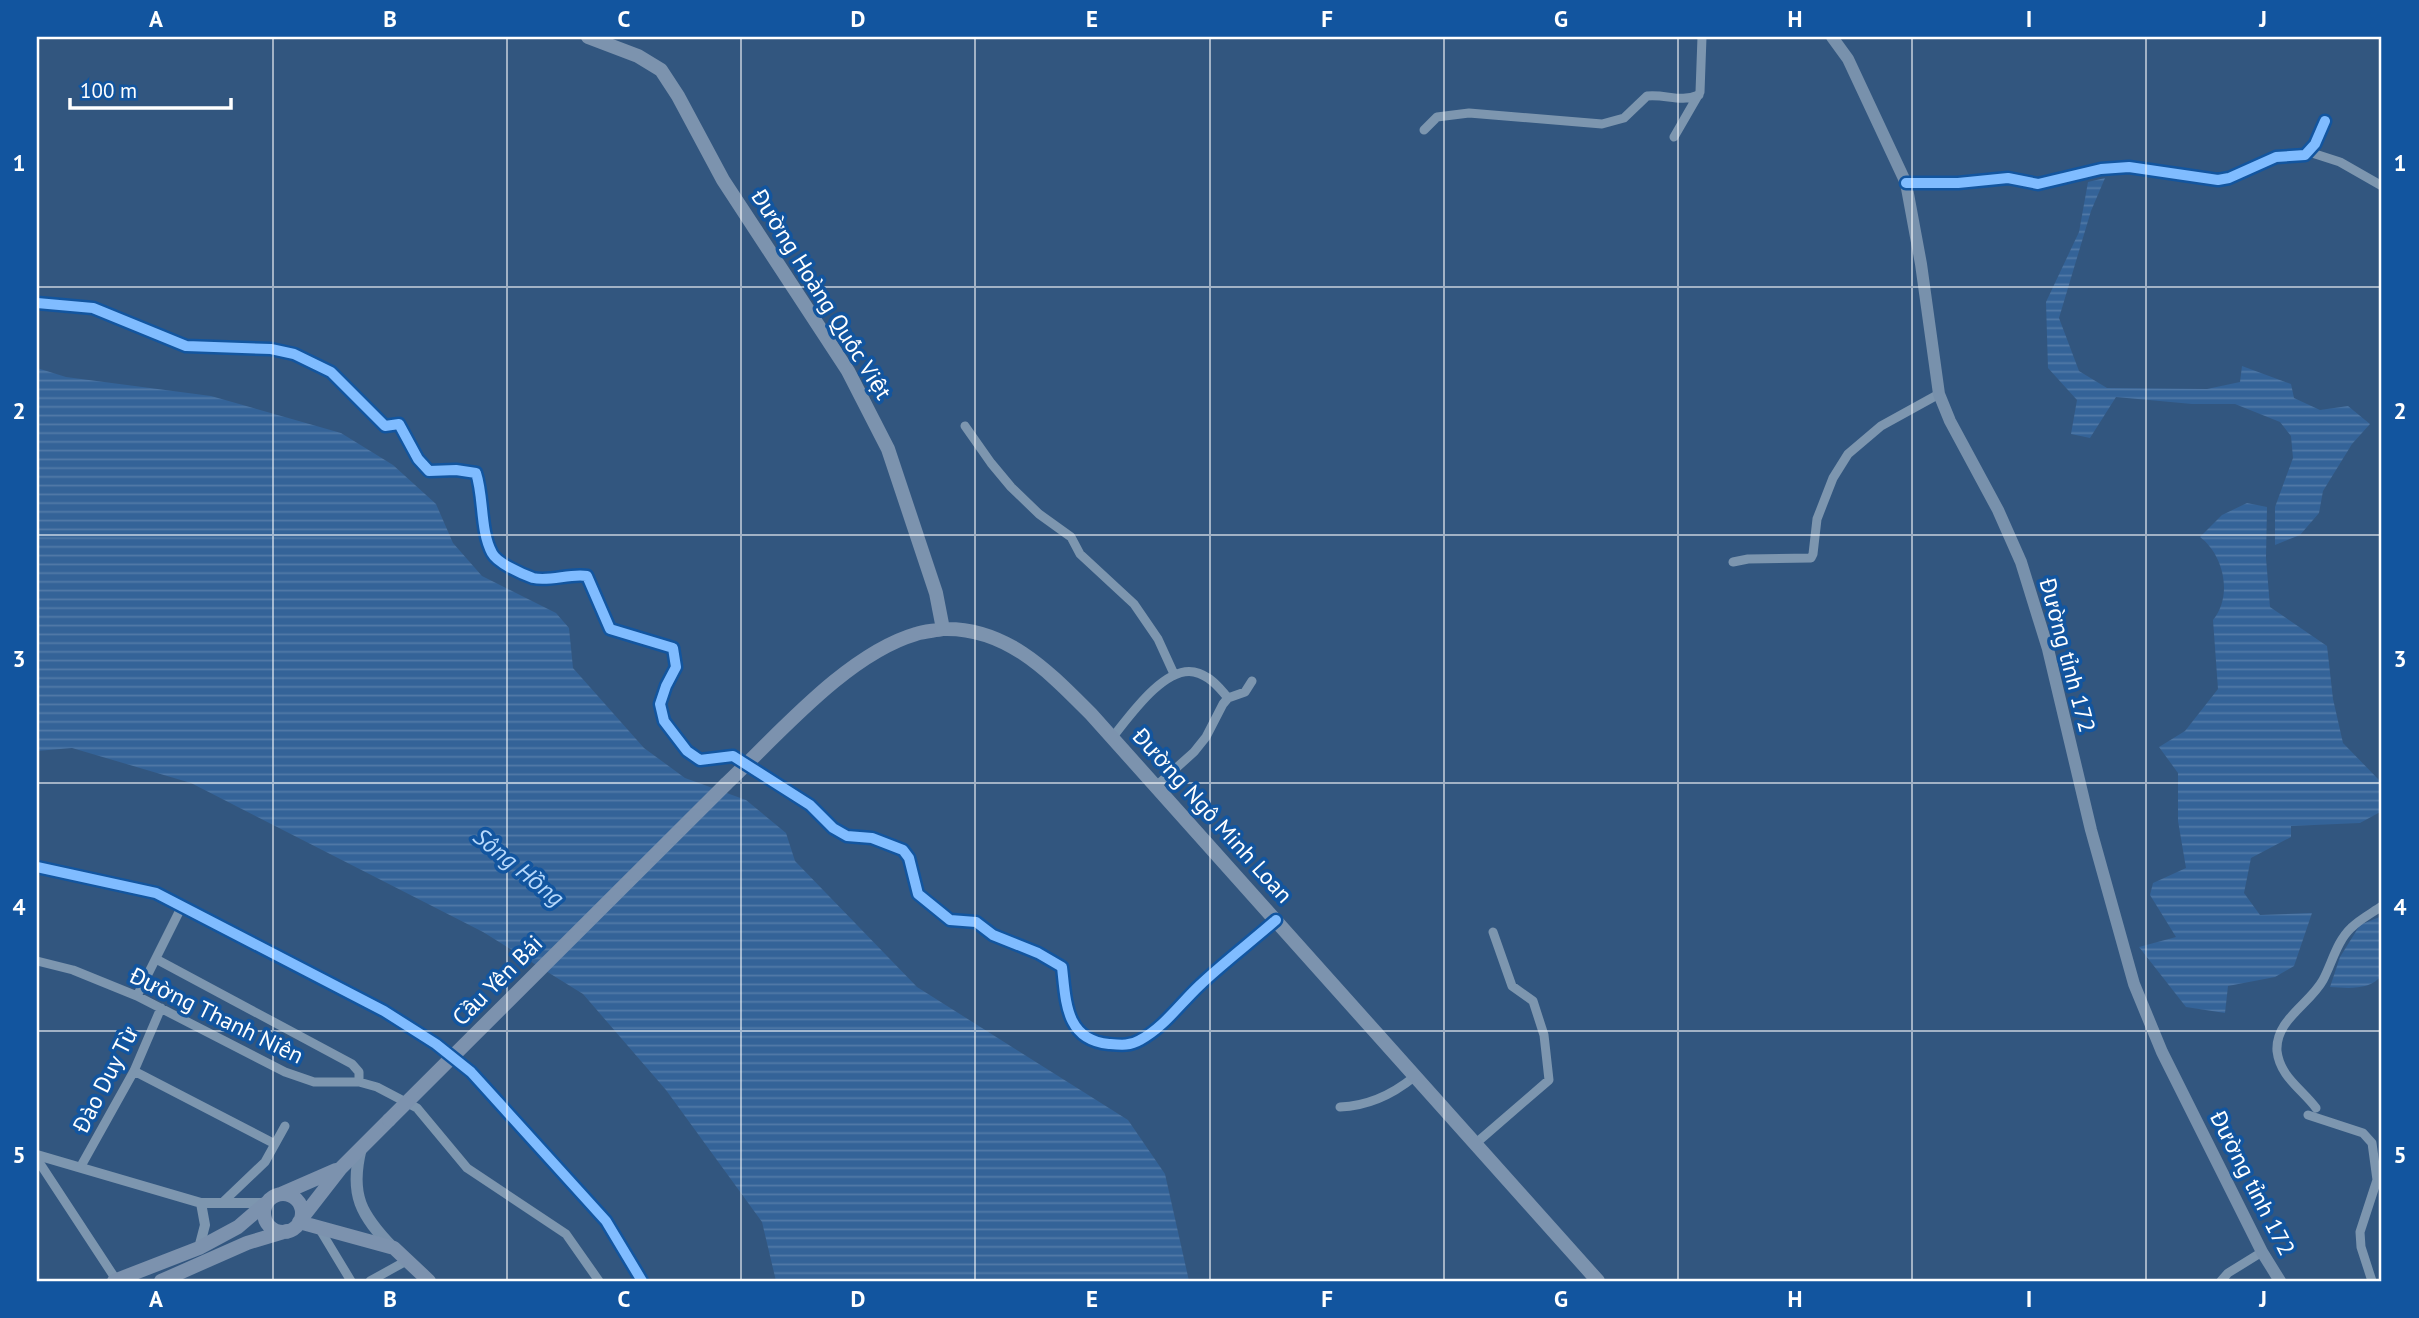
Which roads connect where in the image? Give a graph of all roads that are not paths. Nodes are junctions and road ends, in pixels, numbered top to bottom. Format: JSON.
{"nodes":[{"id":1,"x":588,"y":37,"type":"edge"},
{"id":2,"x":1702,"y":37,"type":"edge"},
{"id":3,"x":1832,"y":37,"type":"edge"},
{"id":4,"x":1699,"y":95,"type":"junction"},
{"id":5,"x":2325,"y":121,"type":"dead end"},
{"id":6,"x":1424,"y":130,"type":"dead end"},
{"id":7,"x":1674,"y":137,"type":"dead end"},
{"id":8,"x":2309,"y":152,"type":"junction"},
{"id":9,"x":1906,"y":183,"type":"junction"},
{"id":10,"x":2382,"y":186,"type":"edge"},
{"id":11,"x":37,"y":303,"type":"edge"},
{"id":12,"x":1939,"y":394,"type":"junction"},
{"id":13,"x":965,"y":426,"type":"dead end"},
{"id":14,"x":1733,"y":562,"type":"dead end"},
{"id":15,"x":943,"y":629,"type":"junction"},
{"id":16,"x":1174,"y":674,"type":"junction"},
{"id":17,"x":1252,"y":681,"type":"dead end"},
{"id":18,"x":1228,"y":698,"type":"junction"},
{"id":19,"x":1112,"y":738,"type":"junction"},
{"id":20,"x":748,"y":764,"type":"junction"},
{"id":21,"x":726,"y":784,"type":"joint"},
{"id":22,"x":1155,"y":787,"type":"junction"},
{"id":23,"x":37,"y":867,"type":"edge"},
{"id":24,"x":182,"y":906,"type":"junction"},
{"id":25,"x":2382,"y":906,"type":"edge"},
{"id":26,"x":1276,"y":920,"type":"junction"},
{"id":27,"x":1493,"y":932,"type":"dead end"},
{"id":28,"x":156,"y":959,"type":"junction"},
{"id":29,"x":37,"y":961,"type":"edge"},
{"id":30,"x":137,"y":996,"type":"junction"},
{"id":31,"x":161,"y":1008,"type":"junction"},
{"id":32,"x":134,"y":1071,"type":"junction"},
{"id":33,"x":1414,"y":1077,"type":"junction"},
{"id":34,"x":359,"y":1082,"type":"junction"},
{"id":35,"x":1340,"y":1107,"type":"dead end"},
{"id":36,"x":285,"y":1126,"type":"dead end"},
{"id":37,"x":275,"y":1144,"type":"junction"},
{"id":38,"x":1475,"y":1144,"type":"junction"},
{"id":39,"x":361,"y":1148,"type":"junction"},
{"id":40,"x":37,"y":1157,"type":"edge"},
{"id":41,"x":81,"y":1166,"type":"junction"},
{"id":42,"x":341,"y":1168,"type":"junction"},
{"id":43,"x":281,"y":1194,"type":"junction"},
{"id":44,"x":201,"y":1203,"type":"junction"},
{"id":45,"x":222,"y":1203,"type":"junction"},
{"id":46,"x":266,"y":1203,"type":"junction"},
{"id":47,"x":293,"y":1227,"type":"junction"},
{"id":48,"x":319,"y":1227,"type":"junction"},
{"id":49,"x":199,"y":1248,"type":"junction"},
{"id":50,"x":394,"y":1248,"type":"junction"},
{"id":51,"x":2263,"y":1252,"type":"junction"},
{"id":52,"x":408,"y":1260,"type":"junction"},
{"id":53,"x":115,"y":1281,"type":"edge"},
{"id":54,"x":161,"y":1281,"type":"edge"},
{"id":55,"x":351,"y":1281,"type":"edge"},
{"id":56,"x":370,"y":1281,"type":"edge"},
{"id":57,"x":429,"y":1281,"type":"edge"},
{"id":58,"x":599,"y":1281,"type":"edge"},
{"id":59,"x":642,"y":1281,"type":"edge"},
{"id":60,"x":1598,"y":1281,"type":"edge"},
{"id":61,"x":2221,"y":1281,"type":"edge"},
{"id":62,"x":2280,"y":1281,"type":"edge"},
{"id":63,"x":2372,"y":1281,"type":"edge"}],
"edges":[{"from":1,"to":15,"type":"highway","name":"Đường Hoàng Quốc Việt"},
{"from":2,"to":4,"type":"street"},
{"from":3,"to":9,"type":"main road","name":"Đường tỉnh 172"},
{"from":4,"to":6,"type":"street"},
{"from":4,"to":7,"type":"street"},
{"from":5,"to":8,"type":"street"},
{"from":8,"to":9,"type":"street"},
{"from":8,"to":10,"type":"street"},
{"from":9,"to":12,"type":"main road","name":"Đường tỉnh 172"},
{"from":11,"to":20,"type":"street"},
{"from":12,"to":14,"type":"street"},
{"from":12,"to":51,"type":"main road","name":"Đường tỉnh 172"},
{"from":13,"to":16,"type":"street"},
{"from":15,"to":19,"type":"highway","name":"Đường Ngô Minh Loan"},
{"from":15,"to":20,"type":"main road","name":"Đường Ngô Minh Loan"},
{"from":16,"to":18,"type":"street"},
{"from":16,"to":19,"type":"street"},
{"from":17,"to":18,"type":"street"},
{"from":18,"to":22,"type":"street"},
{"from":19,"to":22,"type":"highway","name":"Đường Ngô Minh Loan"},
{"from":20,"to":21,"type":"main road","name":"Đường Ngô Minh Loan"},
{"from":20,"to":26,"type":"street"},
{"from":21,"to":39,"type":"main road","name":"Cầu Yên Bái","bridge":true},
{"from":22,"to":26,"type":"highway","name":"Đường Ngô Minh Loan"},
{"from":23,"to":24,"type":"street"},
{"from":24,"to":28,"type":"street"},
{"from":24,"to":59,"type":"street"},
{"from":25,"to":63,"type":"street"},
{"from":26,"to":33,"type":"highway","name":"Đường Ngô Minh Loan"},
{"from":27,"to":38,"type":"street"},
{"from":28,"to":30,"type":"street"},
{"from":28,"to":34,"type":"street"},
{"from":29,"to":30,"type":"street","name":"Đường Thanh Niên"},
{"from":30,"to":31,"type":"street","name":"Đường Thanh Niên"},
{"from":31,"to":32,"type":"street","name":"Đào Duy Từ"},
{"from":31,"to":34,"type":"street","name":"Đường Thanh Niên"},
{"from":32,"to":37,"type":"street"},
{"from":32,"to":41,"type":"street","name":"Đào Duy Từ"},
{"from":33,"to":35,"type":"street"},
{"from":33,"to":38,"type":"highway","name":"Đường Ngô Minh Loan"},
{"from":34,"to":58,"type":"street","name":"Đường Thanh Niên"},
{"from":36,"to":37,"type":"street"},
{"from":37,"to":45,"type":"street"},
{"from":38,"to":60,"type":"highway","name":"Đường Ngô Minh Loan"},
{"from":39,"to":42,"type":"main road","name":"Cầu Yên Bái"},
{"from":39,"to":50,"type":"main road"},
{"from":40,"to":41,"type":"street"},
{"from":40,"to":53,"type":"street"},
{"from":41,"to":44,"type":"street"},
{"from":42,"to":43,"type":"main road"},
{"from":42,"to":47,"type":"main road"},
{"from":43,"to":46,"type":"main road"},
{"from":43,"to":47,"type":"main road"},
{"from":44,"to":45,"type":"street"},
{"from":44,"to":49,"type":"street"},
{"from":45,"to":46,"type":"street"},
{"from":46,"to":47,"type":"main road"},
{"from":46,"to":49,"type":"main road"},
{"from":47,"to":48,"type":"main road"},
{"from":47,"to":54,"type":"main road"},
{"from":48,"to":50,"type":"main road"},
{"from":48,"to":55,"type":"street"},
{"from":49,"to":53,"type":"main road"},
{"from":50,"to":52,"type":"main road"},
{"from":51,"to":61,"type":"street"},
{"from":51,"to":62,"type":"main road","name":"Đường tỉnh 172"},
{"from":52,"to":56,"type":"street"},
{"from":52,"to":57,"type":"main road"}]}
